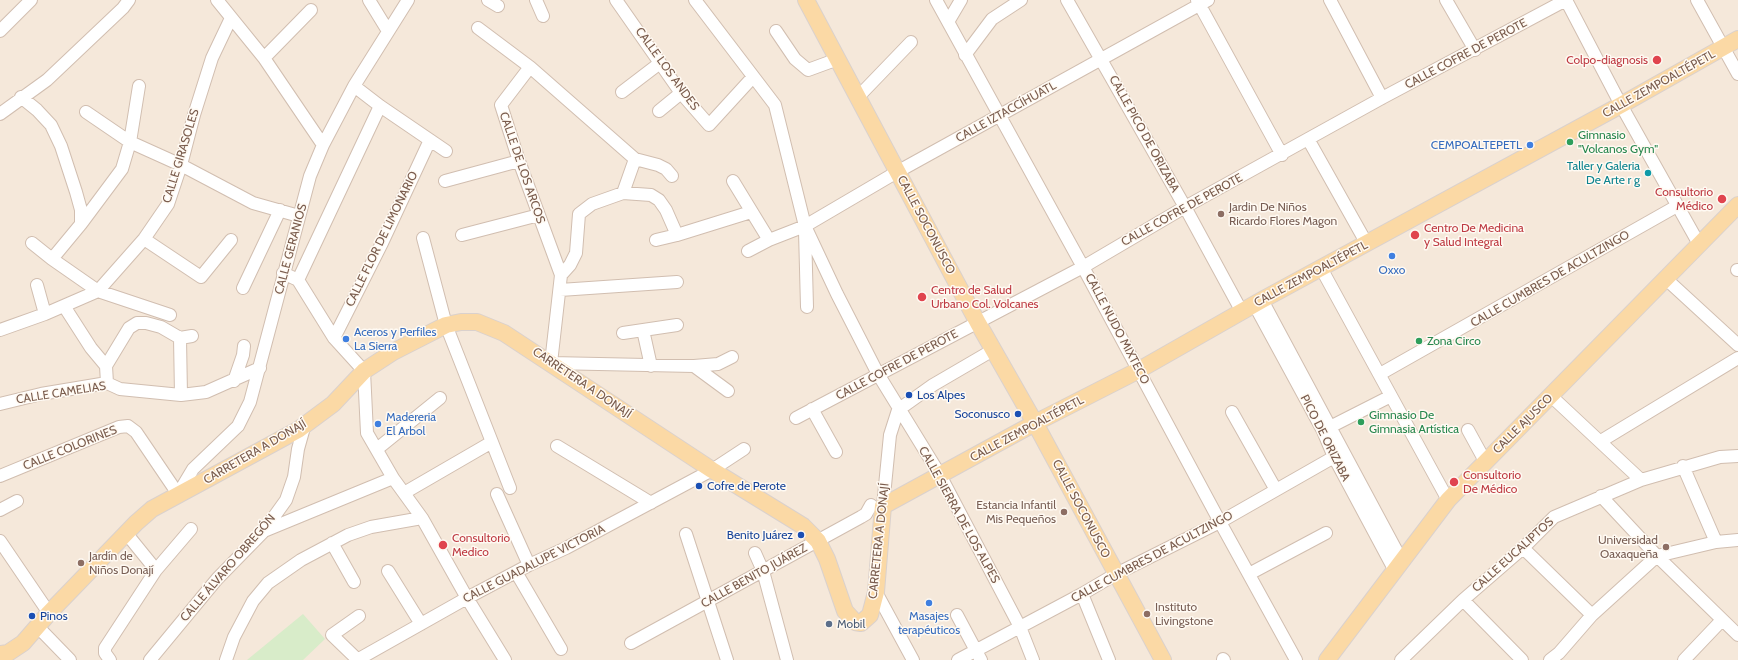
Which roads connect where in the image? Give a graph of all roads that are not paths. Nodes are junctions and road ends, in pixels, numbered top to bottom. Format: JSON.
{"nodes":[{"id":1,"x":31,"y":0,"type":"edge"},
{"id":2,"x":129,"y":0,"type":"edge"},
{"id":3,"x":217,"y":0,"type":"edge"},
{"id":4,"x":370,"y":0,"type":"edge"},
{"id":5,"x":408,"y":0,"type":"edge"},
{"id":6,"x":536,"y":0,"type":"edge"},
{"id":7,"x":695,"y":0,"type":"edge"},
{"id":8,"x":806,"y":0,"type":"edge"},
{"id":9,"x":936,"y":0,"type":"edge"},
{"id":10,"x":961,"y":0,"type":"edge"},
{"id":11,"x":1020,"y":0,"type":"edge"},
{"id":12,"x":1067,"y":0,"type":"edge"},
{"id":13,"x":1330,"y":0,"type":"edge"},
{"id":14,"x":1446,"y":0,"type":"edge"},
{"id":15,"x":1566,"y":0,"type":"edge"},
{"id":16,"x":1697,"y":0,"type":"edge"},
{"id":17,"x":621,"y":2,"type":"edge"},
{"id":18,"x":1201,"y":2,"type":"edge"},
{"id":19,"x":311,"y":10,"type":"dead end"},
{"id":20,"x":543,"y":16,"type":"dead end"},
{"id":21,"x":231,"y":18,"type":"junction"},
{"id":22,"x":948,"y":22,"type":"junction"},
{"id":23,"x":478,"y":28,"type":"dead end"},
{"id":24,"x":776,"y":30,"type":"dead end"},
{"id":25,"x":388,"y":31,"type":"junction"},
{"id":26,"x":0,"y":32,"type":"edge"},
{"id":27,"x":1738,"y":39,"type":"edge"},
{"id":28,"x":911,"y":42,"type":"dead end"},
{"id":29,"x":1723,"y":48,"type":"junction"},
{"id":30,"x":1475,"y":50,"type":"junction"},
{"id":31,"x":965,"y":55,"type":"junction"},
{"id":32,"x":264,"y":58,"type":"junction"},
{"id":33,"x":1101,"y":58,"type":"junction"},
{"id":34,"x":838,"y":59,"type":"junction"},
{"id":35,"x":660,"y":63,"type":"junction"},
{"id":36,"x":530,"y":67,"type":"junction"},
{"id":37,"x":1738,"y":74,"type":"edge"},
{"id":38,"x":752,"y":78,"type":"junction"},
{"id":39,"x":139,"y":86,"type":"dead end"},
{"id":40,"x":354,"y":86,"type":"junction"},
{"id":41,"x":622,"y":92,"type":"dead end"},
{"id":42,"x":681,"y":93,"type":"junction"},
{"id":43,"x":22,"y":97,"type":"junction"},
{"id":44,"x":858,"y":97,"type":"junction"},
{"id":45,"x":1382,"y":98,"type":"junction"},
{"id":46,"x":1621,"y":105,"type":"junction"},
{"id":47,"x":380,"y":106,"type":"junction"},
{"id":48,"x":86,"y":112,"type":"dead end"},
{"id":49,"x":660,"y":112,"type":"dead end"},
{"id":50,"x":0,"y":114,"type":"edge"},
{"id":51,"x":999,"y":116,"type":"junction"},
{"id":52,"x":1308,"y":139,"type":"junction"},
{"id":53,"x":430,"y":140,"type":"junction"},
{"id":54,"x":130,"y":142,"type":"junction"},
{"id":55,"x":323,"y":145,"type":"junction"},
{"id":56,"x":446,"y":152,"type":"dead end"},
{"id":57,"x":1282,"y":155,"type":"junction"},
{"id":58,"x":635,"y":159,"type":"junction"},
{"id":59,"x":519,"y":161,"type":"junction"},
{"id":60,"x":181,"y":165,"type":"junction"},
{"id":61,"x":897,"y":172,"type":"junction"},
{"id":62,"x":672,"y":176,"type":"dead end"},
{"id":63,"x":445,"y":181,"type":"dead end"},
{"id":64,"x":733,"y":181,"type":"dead end"},
{"id":65,"x":623,"y":194,"type":"junction"},
{"id":66,"x":1738,"y":205,"type":"edge"},
{"id":67,"x":1677,"y":206,"type":"junction"},
{"id":68,"x":1185,"y":207,"type":"junction"},
{"id":69,"x":280,"y":210,"type":"junction"},
{"id":70,"x":751,"y":212,"type":"junction"},
{"id":71,"x":538,"y":215,"type":"junction"},
{"id":72,"x":299,"y":216,"type":"junction"},
{"id":73,"x":81,"y":224,"type":"junction"},
{"id":74,"x":805,"y":226,"type":"junction"},
{"id":75,"x":462,"y":234,"type":"dead end"},
{"id":76,"x":677,"y":235,"type":"junction"},
{"id":77,"x":423,"y":238,"type":"dead end"},
{"id":78,"x":144,"y":239,"type":"junction"},
{"id":79,"x":656,"y":240,"type":"dead end"},
{"id":80,"x":769,"y":240,"type":"junction"},
{"id":81,"x":32,"y":243,"type":"dead end"},
{"id":82,"x":228,"y":243,"type":"dead end"},
{"id":83,"x":1367,"y":244,"type":"junction"},
{"id":84,"x":1699,"y":244,"type":"junction"},
{"id":85,"x":748,"y":251,"type":"dead end"},
{"id":86,"x":52,"y":259,"type":"junction"},
{"id":87,"x":1083,"y":267,"type":"junction"},
{"id":88,"x":1321,"y":268,"type":"junction"},
{"id":89,"x":283,"y":273,"type":"junction"},
{"id":90,"x":561,"y":275,"type":"junction"},
{"id":91,"x":1665,"y":278,"type":"junction"},
{"id":92,"x":298,"y":280,"type":"junction"},
{"id":93,"x":677,"y":282,"type":"dead end"},
{"id":94,"x":37,"y":285,"type":"dead end"},
{"id":95,"x":243,"y":288,"type":"dead end"},
{"id":96,"x":560,"y":290,"type":"junction"},
{"id":97,"x":98,"y":291,"type":"junction"},
{"id":98,"x":64,"y":306,"type":"junction"},
{"id":99,"x":1253,"y":306,"type":"junction"},
{"id":100,"x":807,"y":307,"type":"dead end"},
{"id":101,"x":44,"y":314,"type":"junction"},
{"id":102,"x":170,"y":315,"type":"dead end"},
{"id":103,"x":978,"y":323,"type":"junction"},
{"id":104,"x":446,"y":325,"type":"junction"},
{"id":105,"x":677,"y":325,"type":"dead end"},
{"id":106,"x":0,"y":330,"type":"edge"},
{"id":107,"x":643,"y":330,"type":"junction"},
{"id":108,"x":623,"y":333,"type":"dead end"},
{"id":109,"x":334,"y":338,"type":"junction"},
{"id":110,"x":1738,"y":345,"type":"edge"},
{"id":111,"x":244,"y":346,"type":"dead end"},
{"id":112,"x":993,"y":350,"type":"junction"},
{"id":113,"x":732,"y":357,"type":"dead end"},
{"id":114,"x":1738,"y":358,"type":"edge"},
{"id":115,"x":551,"y":363,"type":"junction"},
{"id":116,"x":106,"y":366,"type":"junction"},
{"id":117,"x":651,"y":366,"type":"junction"},
{"id":118,"x":694,"y":366,"type":"junction"},
{"id":119,"x":260,"y":368,"type":"junction"},
{"id":120,"x":1139,"y":370,"type":"junction"},
{"id":121,"x":364,"y":371,"type":"junction"},
{"id":122,"x":878,"y":374,"type":"junction"},
{"id":123,"x":1380,"y":374,"type":"junction"},
{"id":124,"x":234,"y":381,"type":"junction"},
{"id":125,"x":107,"y":383,"type":"junction"},
{"id":126,"x":728,"y":391,"type":"dead end"},
{"id":127,"x":181,"y":395,"type":"junction"},
{"id":128,"x":1390,"y":396,"type":"junction"},
{"id":129,"x":1551,"y":396,"type":"junction"},
{"id":130,"x":440,"y":398,"type":"dead end"},
{"id":131,"x":0,"y":404,"type":"edge"},
{"id":132,"x":812,"y":410,"type":"junction"},
{"id":133,"x":898,"y":410,"type":"junction"},
{"id":134,"x":1232,"y":412,"type":"dead end"},
{"id":135,"x":796,"y":418,"type":"dead end"},
{"id":136,"x":1035,"y":423,"type":"junction"},
{"id":137,"x":305,"y":424,"type":"junction"},
{"id":138,"x":1327,"y":428,"type":"junction"},
{"id":139,"x":1468,"y":430,"type":"dead end"},
{"id":140,"x":1601,"y":441,"type":"junction"},
{"id":141,"x":492,"y":442,"type":"junction"},
{"id":142,"x":557,"y":446,"type":"dead end"},
{"id":143,"x":378,"y":449,"type":"junction"},
{"id":144,"x":744,"y":449,"type":"dead end"},
{"id":145,"x":836,"y":452,"type":"dead end"},
{"id":146,"x":1339,"y":455,"type":"junction"},
{"id":147,"x":1738,"y":456,"type":"edge"},
{"id":148,"x":1485,"y":461,"type":"junction"},
{"id":149,"x":1684,"y":466,"type":"junction"},
{"id":150,"x":712,"y":470,"type":"junction"},
{"id":151,"x":940,"y":475,"type":"junction"},
{"id":152,"x":0,"y":476,"type":"edge"},
{"id":153,"x":393,"y":478,"type":"junction"},
{"id":154,"x":1641,"y":480,"type":"junction"},
{"id":155,"x":510,"y":488,"type":"dead end"},
{"id":156,"x":1276,"y":490,"type":"junction"},
{"id":157,"x":404,"y":493,"type":"junction"},
{"id":158,"x":178,"y":494,"type":"junction"},
{"id":159,"x":496,"y":494,"type":"dead end"},
{"id":160,"x":1601,"y":496,"type":"junction"},
{"id":161,"x":1448,"y":500,"type":"junction"},
{"id":162,"x":17,"y":501,"type":"dead end"},
{"id":163,"x":651,"y":503,"type":"junction"},
{"id":164,"x":877,"y":505,"type":"junction"},
{"id":165,"x":0,"y":510,"type":"edge"},
{"id":166,"x":422,"y":518,"type":"junction"},
{"id":167,"x":1220,"y":522,"type":"junction"},
{"id":168,"x":191,"y":528,"type":"dead end"},
{"id":169,"x":263,"y":532,"type":"junction"},
{"id":170,"x":126,"y":533,"type":"junction"},
{"id":171,"x":1326,"y":533,"type":"dead end"},
{"id":172,"x":686,"y":534,"type":"dead end"},
{"id":173,"x":1738,"y":540,"type":"edge"},
{"id":174,"x":0,"y":541,"type":"edge"},
{"id":175,"x":818,"y":541,"type":"junction"},
{"id":176,"x":1716,"y":542,"type":"junction"},
{"id":177,"x":332,"y":543,"type":"junction"},
{"id":178,"x":1523,"y":548,"type":"junction"},
{"id":179,"x":755,"y":553,"type":"dead end"},
{"id":180,"x":1657,"y":556,"type":"junction"},
{"id":181,"x":528,"y":565,"type":"junction"},
{"id":182,"x":1398,"y":566,"type":"junction"},
{"id":183,"x":156,"y":570,"type":"junction"},
{"id":184,"x":388,"y":571,"type":"dead end"},
{"id":185,"x":763,"y":571,"type":"junction"},
{"id":186,"x":516,"y":572,"type":"junction"},
{"id":187,"x":1116,"y":574,"type":"junction"},
{"id":188,"x":1249,"y":574,"type":"junction"},
{"id":189,"x":354,"y":582,"type":"dead end"},
{"id":190,"x":876,"y":592,"type":"junction"},
{"id":191,"x":1082,"y":594,"type":"junction"},
{"id":192,"x":467,"y":598,"type":"junction"},
{"id":193,"x":1463,"y":600,"type":"junction"},
{"id":194,"x":709,"y":601,"type":"junction"},
{"id":195,"x":49,"y":613,"type":"junction"},
{"id":196,"x":957,"y":615,"type":"dead end"},
{"id":197,"x":1592,"y":615,"type":"junction"},
{"id":198,"x":359,"y":616,"type":"dead end"},
{"id":199,"x":1722,"y":620,"type":"junction"},
{"id":200,"x":421,"y":624,"type":"junction"},
{"id":201,"x":37,"y":626,"type":"junction"},
{"id":202,"x":1020,"y":627,"type":"junction"},
{"id":203,"x":1738,"y":635,"type":"edge"},
{"id":204,"x":631,"y":643,"type":"dead end"},
{"id":205,"x":561,"y":649,"type":"dead end"},
{"id":206,"x":979,"y":655,"type":"edge"},
{"id":207,"x":7,"y":657,"type":"edge"},
{"id":208,"x":1407,"y":658,"type":"edge"},
{"id":209,"x":1555,"y":658,"type":"edge"},
{"id":210,"x":70,"y":660,"type":"edge"},
{"id":211,"x":110,"y":660,"type":"edge"},
{"id":212,"x":150,"y":660,"type":"edge"},
{"id":213,"x":226,"y":660,"type":"edge"},
{"id":214,"x":357,"y":660,"type":"edge"},
{"id":215,"x":505,"y":660,"type":"edge"},
{"id":216,"x":727,"y":660,"type":"edge"},
{"id":217,"x":787,"y":660,"type":"edge"},
{"id":218,"x":913,"y":660,"type":"edge"},
{"id":219,"x":958,"y":660,"type":"edge"},
{"id":220,"x":1033,"y":660,"type":"edge"},
{"id":221,"x":1109,"y":660,"type":"edge"},
{"id":222,"x":1163,"y":660,"type":"edge"},
{"id":223,"x":1296,"y":660,"type":"edge"},
{"id":224,"x":1327,"y":660,"type":"edge"},
{"id":225,"x":1522,"y":660,"type":"edge"},
{"id":226,"x":1684,"y":660,"type":"edge"}],
"edges":[{"from":1,"to":26,"type":"street"},
{"from":2,"to":43,"type":"street"},
{"from":3,"to":21,"type":"street"},
{"from":4,"to":25,"type":"street"},
{"from":5,"to":25,"type":"street","name":"CALLE GERANIOS"},
{"from":6,"to":20,"type":"street"},
{"from":7,"to":38,"type":"street","name":"CALLE SIERRA DE LOS ALPES"},
{"from":8,"to":34,"type":"main road","name":"CALLE SOCONUSCO"},
{"from":9,"to":22,"type":"street","name":"CALLE NUDO MIXTECO"},
{"from":10,"to":22,"type":"street"},
{"from":11,"to":31,"type":"street"},
{"from":12,"to":33,"type":"street","name":"CALLE PICO DE ORIZABA"},
{"from":13,"to":45,"type":"street"},
{"from":14,"to":30,"type":"street"},
{"from":15,"to":30,"type":"street","name":"CALLE COFRE DE PEROTE"},
{"from":15,"to":46,"type":"street"},
{"from":16,"to":29,"type":"street"},
{"from":17,"to":35,"type":"street","name":"CALLE LOS ANDES"},
{"from":18,"to":33,"type":"street","name":"CALLE IZTACCÍHUATL"},
{"from":18,"to":57,"type":"street"},
{"from":19,"to":32,"type":"street"},
{"from":21,"to":32,"type":"street"},
{"from":21,"to":60,"type":"street","name":"CALLE GIRASOLES"},
{"from":22,"to":31,"type":"street","name":"CALLE NUDO MIXTECO"},
{"from":23,"to":36,"type":"street"},
{"from":24,"to":34,"type":"street"},
{"from":25,"to":40,"type":"street","name":"CALLE GERANIOS"},
{"from":27,"to":29,"type":"main road","name":"CALLE ZEMPOALTÉPETL"},
{"from":28,"to":44,"type":"street"},
{"from":29,"to":37,"type":"street"},
{"from":29,"to":46,"type":"main road","name":"CALLE ZEMPOALTÉPETL"},
{"from":30,"to":45,"type":"street","name":"CALLE COFRE DE PEROTE"},
{"from":31,"to":51,"type":"street","name":"CALLE NUDO MIXTECO"},
{"from":32,"to":55,"type":"street"},
{"from":33,"to":51,"type":"street","name":"CALLE IZTACCÍHUATL"},
{"from":33,"to":68,"type":"street","name":"CALLE PICO DE ORIZABA"},
{"from":34,"to":44,"type":"main road","name":"CALLE SOCONUSCO"},
{"from":35,"to":41,"type":"street"},
{"from":35,"to":42,"type":"street","name":"CALLE LOS ANDES"},
{"from":36,"to":58,"type":"street"},
{"from":36,"to":59,"type":"street","name":"CALLE DE LOS ARCOS"},
{"from":38,"to":42,"type":"street","name":"CALLE LOS ANDES"},
{"from":38,"to":74,"type":"street","name":"CALLE SIERRA DE LOS ALPES"},
{"from":39,"to":54,"type":"street"},
{"from":40,"to":47,"type":"street"},
{"from":40,"to":55,"type":"street","name":"CALLE GERANIOS"},
{"from":42,"to":49,"type":"street"},
{"from":43,"to":50,"type":"street"},
{"from":43,"to":73,"type":"street"},
{"from":44,"to":61,"type":"main road","name":"CALLE SOCONUSCO"},
{"from":45,"to":52,"type":"street","name":"CALLE COFRE DE PEROTE"},
{"from":46,"to":67,"type":"street"},
{"from":46,"to":83,"type":"main road","name":"CALLE ZEMPOALTÉPETL"},
{"from":47,"to":53,"type":"street"},
{"from":47,"to":92,"type":"street"},
{"from":48,"to":54,"type":"street"},
{"from":51,"to":61,"type":"street","name":"CALLE IZTACCÍHUATL"},
{"from":51,"to":87,"type":"street","name":"CALLE NUDO MIXTECO"},
{"from":52,"to":57,"type":"street","name":"CALLE COFRE DE PEROTE"},
{"from":52,"to":83,"type":"street"},
{"from":53,"to":56,"type":"street"},
{"from":53,"to":109,"type":"street","name":"CALLE FLOR DE LIMONARIO"},
{"from":54,"to":60,"type":"street"},
{"from":54,"to":73,"type":"street"},
{"from":55,"to":72,"type":"street","name":"CALLE GERANIOS"},
{"from":57,"to":68,"type":"street","name":"CALLE COFRE DE PEROTE"},
{"from":58,"to":62,"type":"street"},
{"from":58,"to":65,"type":"street"},
{"from":59,"to":63,"type":"street"},
{"from":59,"to":71,"type":"street","name":"CALLE DE LOS ARCOS"},
{"from":60,"to":69,"type":"street"},
{"from":60,"to":78,"type":"street","name":"CALLE GIRASOLES"},
{"from":61,"to":74,"type":"street","name":"CALLE IZTACCÍHUATL"},
{"from":61,"to":103,"type":"main road","name":"CALLE SOCONUSCO"},
{"from":64,"to":70,"type":"street"},
{"from":65,"to":76,"type":"street"},
{"from":65,"to":90,"type":"street"},
{"from":66,"to":84,"type":"main road","name":"CALLE AJUSCO"},
{"from":67,"to":84,"type":"street"},
{"from":67,"to":123,"type":"street","name":"CALLE CUMBRES DE ACULTZINGO"},
{"from":68,"to":87,"type":"street","name":"CALLE COFRE DE PEROTE"},
{"from":68,"to":99,"type":"street","name":"CALLE PICO DE ORIZABA"},
{"from":69,"to":72,"type":"street"},
{"from":69,"to":95,"type":"street"},
{"from":70,"to":76,"type":"street"},
{"from":70,"to":80,"type":"street"},
{"from":71,"to":75,"type":"street"},
{"from":71,"to":90,"type":"street","name":"CALLE DE LOS ARCOS"},
{"from":72,"to":89,"type":"street","name":"CALLE GERANIOS"},
{"from":73,"to":86,"type":"street"},
{"from":74,"to":80,"type":"street","name":"CALLE IZTACCÍHUATL"},
{"from":74,"to":100,"type":"street"},
{"from":74,"to":122,"type":"street","name":"CALLE SIERRA DE LOS ALPES"},
{"from":76,"to":79,"type":"street"},
{"from":77,"to":104,"type":"street"},
{"from":78,"to":82,"type":"street"},
{"from":78,"to":97,"type":"street","name":"CALLE GIRASOLES"},
{"from":80,"to":85,"type":"street","name":"CALLE IZTACCÍHUATL"},
{"from":81,"to":86,"type":"street"},
{"from":83,"to":88,"type":"main road","name":"CALLE ZEMPOALTÉPETL"},
{"from":84,"to":91,"type":"main road","name":"CALLE AJUSCO"},
{"from":86,"to":97,"type":"street"},
{"from":87,"to":103,"type":"street","name":"CALLE COFRE DE PEROTE"},
{"from":87,"to":120,"type":"street","name":"CALLE NUDO MIXTECO"},
{"from":88,"to":99,"type":"main road","name":"CALLE ZEMPOALTÉPETL"},
{"from":88,"to":123,"type":"street"},
{"from":89,"to":92,"type":"street"},
{"from":89,"to":119,"type":"street","name":"CALLE GERANIOS"},
{"from":90,"to":96,"type":"street","name":"CALLE DE LOS ARCOS"},
{"from":91,"to":110,"type":"street"},
{"from":91,"to":129,"type":"main road","name":"CALLE AJUSCO"},
{"from":92,"to":109,"type":"street"},
{"from":93,"to":96,"type":"street"},
{"from":94,"to":101,"type":"street"},
{"from":96,"to":115,"type":"street","name":"CALLE DE LOS ARCOS"},
{"from":97,"to":98,"type":"street","name":"CALLE GIRASOLES"},
{"from":97,"to":102,"type":"street"},
{"from":98,"to":101,"type":"street","name":"CALLE GIRASOLES"},
{"from":98,"to":116,"type":"street"},
{"from":99,"to":120,"type":"main road","name":"CALLE ZEMPOALTÉPETL"},
{"from":99,"to":138,"type":"street","name":"PICO DE ORIZABA"},
{"from":101,"to":106,"type":"street","name":"CALLE GIRASOLES"},
{"from":103,"to":112,"type":"main road","name":"CALLE SOCONUSCO"},
{"from":103,"to":122,"type":"street","name":"CALLE COFRE DE PEROTE"},
{"from":104,"to":115,"type":"main road","name":"CARRETERA A DONAJÍ"},
{"from":104,"to":121,"type":"main road","name":"CARRETERA A DONAJÍ"},
{"from":104,"to":141,"type":"street"},
{"from":105,"to":107,"type":"street"},
{"from":107,"to":108,"type":"street"},
{"from":107,"to":117,"type":"street"},
{"from":109,"to":121,"type":"street"},
{"from":111,"to":124,"type":"street"},
{"from":112,"to":133,"type":"street"},
{"from":112,"to":136,"type":"main road","name":"CALLE SOCONUSCO"},
{"from":113,"to":118,"type":"street"},
{"from":114,"to":140,"type":"street"},
{"from":115,"to":117,"type":"street"},
{"from":115,"to":150,"type":"main road","name":"CARRETERA A DONAJÍ"},
{"from":116,"to":125,"type":"street"},
{"from":116,"to":127,"type":"street"},
{"from":117,"to":118,"type":"street"},
{"from":118,"to":126,"type":"street"},
{"from":119,"to":124,"type":"street","name":"CALLE CAMELIAS"},
{"from":119,"to":158,"type":"street","name":"CALLE GERANIOS"},
{"from":120,"to":136,"type":"main road","name":"CALLE ZEMPOALTÉPETL"},
{"from":120,"to":167,"type":"street","name":"CALLE NUDO MIXTECO"},
{"from":121,"to":137,"type":"main road","name":"CARRETERA A DONAJÍ"},
{"from":121,"to":143,"type":"street"},
{"from":122,"to":132,"type":"street","name":"CALLE COFRE DE PEROTE"},
{"from":122,"to":133,"type":"street","name":"CALLE SIERRA DE LOS ALPES"},
{"from":123,"to":128,"type":"street"},
{"from":124,"to":127,"type":"street","name":"CALLE CAMELIAS"},
{"from":125,"to":127,"type":"street","name":"CALLE CAMELIAS"},
{"from":125,"to":131,"type":"street","name":"CALLE CAMELIAS"},
{"from":128,"to":138,"type":"street"},
{"from":128,"to":161,"type":"street"},
{"from":129,"to":140,"type":"street"},
{"from":129,"to":148,"type":"main road","name":"CALLE AJUSCO"},
{"from":130,"to":143,"type":"street"},
{"from":132,"to":135,"type":"street","name":"CALLE COFRE DE PEROTE"},
{"from":132,"to":145,"type":"street"},
{"from":133,"to":151,"type":"street","name":"CALLE SIERRA DE LOS ALPES"},
{"from":133,"to":164,"type":"street","name":"CARRETERA A DONAJÍ"},
{"from":134,"to":156,"type":"street"},
{"from":136,"to":151,"type":"main road","name":"CALLE ZEMPOALTÉPETL"},
{"from":136,"to":187,"type":"main road","name":"CALLE SOCONUSCO"},
{"from":137,"to":158,"type":"main road","name":"CARRETERA A DONAJÍ"},
{"from":137,"to":169,"type":"street","name":"CALLE ÁLVARO OBREGÓN"},
{"from":138,"to":146,"type":"street","name":"PICO DE ORIZABA"},
{"from":139,"to":148,"type":"street"},
{"from":140,"to":154,"type":"street"},
{"from":141,"to":155,"type":"street"},
{"from":141,"to":157,"type":"street"},
{"from":142,"to":163,"type":"street"},
{"from":143,"to":153,"type":"street"},
{"from":144,"to":150,"type":"street"},
{"from":146,"to":156,"type":"street","name":"CALLE CUMBRES DE ACULTZINGO"},
{"from":146,"to":182,"type":"street","name":"PICO DE ORIZABA"},
{"from":147,"to":149,"type":"street","name":"CALLE EUCALIPTOS"},
{"from":148,"to":161,"type":"main road","name":"CALLE AJUSCO"},
{"from":149,"to":154,"type":"street","name":"CALLE EUCALIPTOS"},
{"from":149,"to":176,"type":"street"},
{"from":150,"to":163,"type":"street","name":"CALLE GUADALUPE VICTORIA"},
{"from":150,"to":175,"type":"main road","name":"CARRETERA A DONAJÍ"},
{"from":151,"to":164,"type":"main road","name":"CALLE ZEMPOALTÉPETL"},
{"from":151,"to":202,"type":"street","name":"CALLE SIERRA DE LOS ALPES"},
{"from":152,"to":158,"type":"street","name":"CALLE COLORINES"},
{"from":153,"to":157,"type":"street"},
{"from":153,"to":169,"type":"street"},
{"from":154,"to":160,"type":"street","name":"CALLE EUCALIPTOS"},
{"from":156,"to":167,"type":"street","name":"CALLE CUMBRES DE ACULTZINGO"},
{"from":157,"to":166,"type":"street"},
{"from":158,"to":170,"type":"main road","name":"CARRETERA A DONAJÍ"},
{"from":159,"to":181,"type":"street"},
{"from":160,"to":178,"type":"street","name":"CALLE EUCALIPTOS"},
{"from":160,"to":180,"type":"street"},
{"from":161,"to":182,"type":"main road","name":"CALLE AJUSCO"},
{"from":162,"to":165,"type":"street"},
{"from":163,"to":181,"type":"street","name":"CALLE GUADALUPE VICTORIA"},
{"from":164,"to":175,"type":"street","name":"CALLE BENITO JUÁREZ"},
{"from":164,"to":190,"type":"main road","name":"CARRETERA A DONAJÍ"},
{"from":166,"to":177,"type":"street"},
{"from":166,"to":192,"type":"street"},
{"from":167,"to":187,"type":"street","name":"CALLE CUMBRES DE ACULTZINGO"},
{"from":167,"to":188,"type":"street","name":"CALLE NUDO MIXTECO"},
{"from":168,"to":183,"type":"street"},
{"from":169,"to":212,"type":"street","name":"CALLE ÁLVARO OBREGÓN"},
{"from":170,"to":183,"type":"street"},
{"from":170,"to":195,"type":"main road","name":"CARRETERA A DONAJÍ"},
{"from":171,"to":188,"type":"street"},
{"from":172,"to":194,"type":"street"},
{"from":173,"to":176,"type":"street"},
{"from":174,"to":195,"type":"street"},
{"from":175,"to":185,"type":"street","name":"CALLE BENITO JUÁREZ"},
{"from":175,"to":190,"type":"main road","name":"CARRETERA A DONAJÍ"},
{"from":176,"to":180,"type":"street"},
{"from":177,"to":189,"type":"street"},
{"from":177,"to":213,"type":"street"},
{"from":178,"to":193,"type":"street","name":"CALLE EUCALIPTOS"},
{"from":178,"to":197,"type":"street"},
{"from":179,"to":185,"type":"street"},
{"from":180,"to":197,"type":"street"},
{"from":180,"to":199,"type":"street"},
{"from":181,"to":186,"type":"street","name":"CALLE GUADALUPE VICTORIA"},
{"from":182,"to":224,"type":"main road","name":"CALLE AJUSCO"},
{"from":183,"to":211,"type":"street"},
{"from":184,"to":200,"type":"street"},
{"from":185,"to":194,"type":"street","name":"CALLE BENITO JUÁREZ"},
{"from":185,"to":217,"type":"street"},
{"from":186,"to":192,"type":"street","name":"CALLE GUADALUPE VICTORIA"},
{"from":186,"to":205,"type":"street"},
{"from":187,"to":191,"type":"street","name":"CALLE CUMBRES DE ACULTZINGO"},
{"from":187,"to":222,"type":"main road","name":"CALLE SOCONUSCO"},
{"from":188,"to":223,"type":"street","name":"CALLE NUDO MIXTECO"},
{"from":190,"to":218,"type":"street"},
{"from":191,"to":202,"type":"street","name":"CALLE CUMBRES DE ACULTZINGO"},
{"from":191,"to":221,"type":"street"},
{"from":192,"to":200,"type":"street","name":"CALLE GUADALUPE VICTORIA"},
{"from":192,"to":215,"type":"street"},
{"from":193,"to":208,"type":"street","name":"CALLE EUCALIPTOS"},
{"from":193,"to":225,"type":"street"},
{"from":194,"to":204,"type":"street","name":"CALLE BENITO JUÁREZ"},
{"from":194,"to":216,"type":"street"},
{"from":195,"to":201,"type":"main road","name":"CARRETERA A DONAJÍ"},
{"from":196,"to":206,"type":"street"},
{"from":197,"to":209,"type":"street"},
{"from":198,"to":214,"type":"street"},
{"from":199,"to":203,"type":"street"},
{"from":199,"to":226,"type":"street"},
{"from":200,"to":214,"type":"street","name":"CALLE GUADALUPE VICTORIA"},
{"from":201,"to":207,"type":"main road","name":"CARRETERA A DONAJÍ"},
{"from":201,"to":210,"type":"street"},
{"from":202,"to":206,"type":"street","name":"CALLE CUMBRES DE ACULTZINGO"},
{"from":202,"to":220,"type":"street","name":"CALLE SIERRA DE LOS ALPES"},
{"from":206,"to":219,"type":"street","name":"CALLE CUMBRES DE ACULTZINGO"}]}
